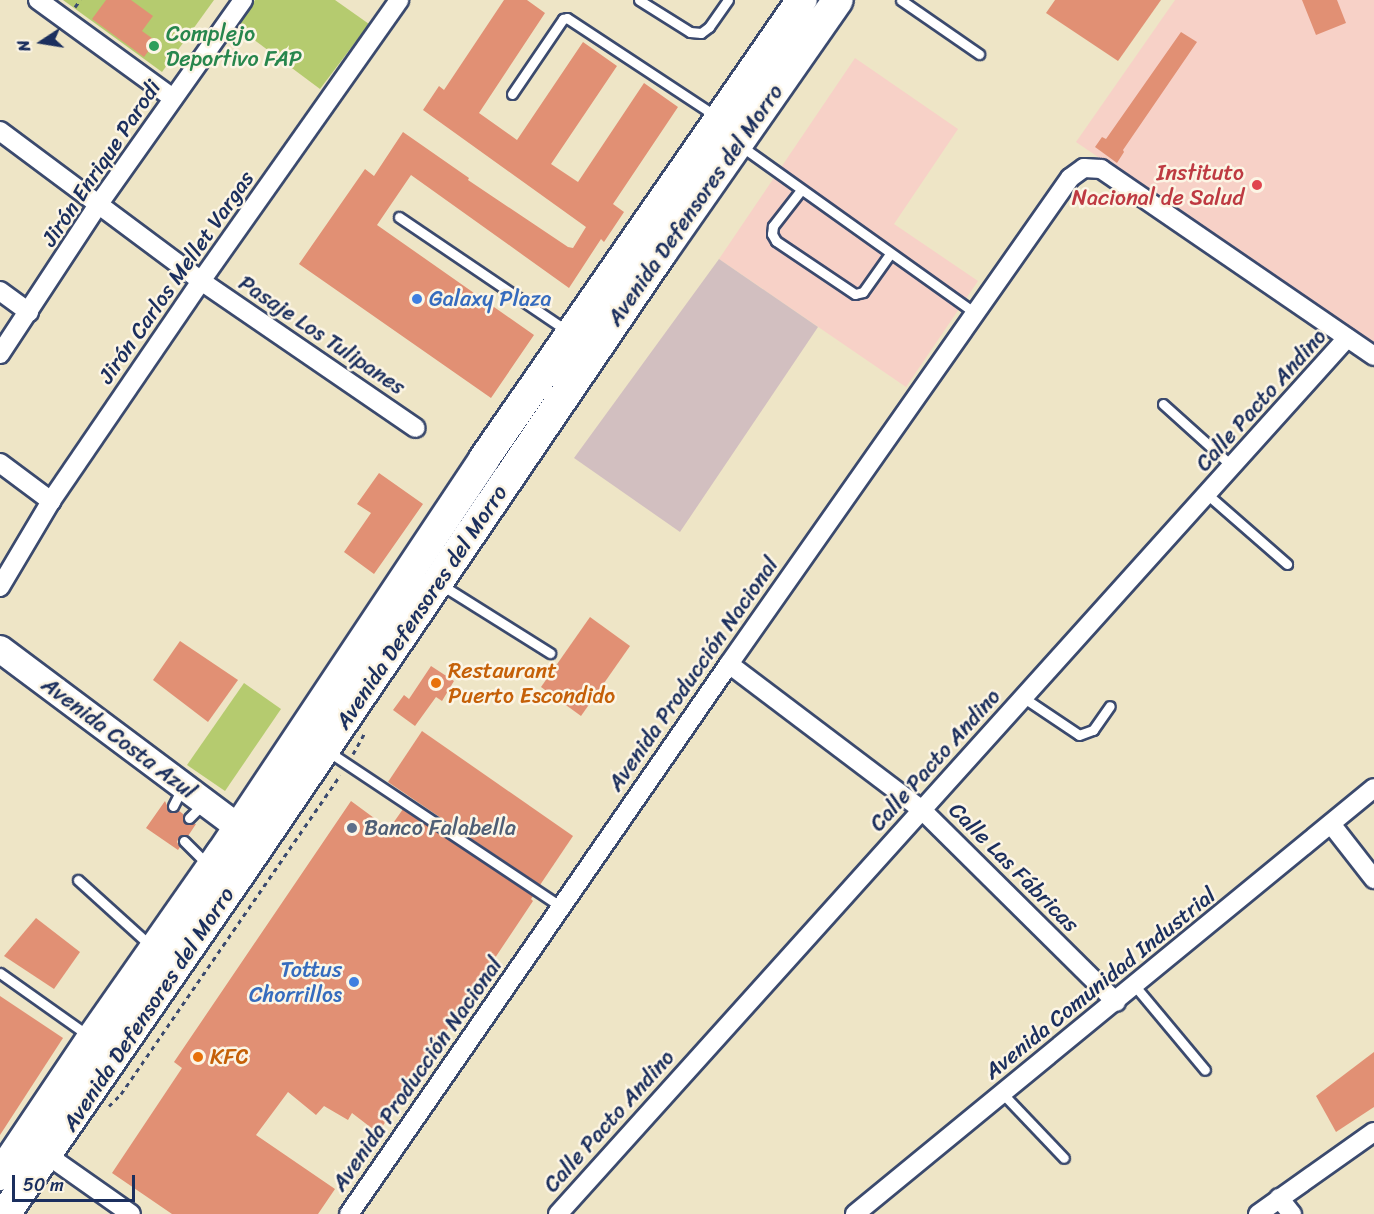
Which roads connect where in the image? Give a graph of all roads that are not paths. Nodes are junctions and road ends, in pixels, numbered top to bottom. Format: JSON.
{"nodes":[{"id":1,"x":38,"y":0,"type":"edge"},
{"id":2,"x":243,"y":0,"type":"edge"},
{"id":3,"x":399,"y":0,"type":"edge"},
{"id":4,"x":639,"y":0,"type":"edge"},
{"id":5,"x":728,"y":0,"type":"edge"},
{"id":6,"x":802,"y":0,"type":"edge"},
{"id":7,"x":838,"y":0,"type":"edge"},
{"id":8,"x":901,"y":0,"type":"edge"},
{"id":9,"x":979,"y":54,"type":"dead end"},
{"id":10,"x":512,"y":94,"type":"dead end"},
{"id":11,"x":174,"y":98,"type":"junction"},
{"id":12,"x":720,"y":118,"type":"junction"},
{"id":13,"x":0,"y":131,"type":"edge"},
{"id":14,"x":737,"y":144,"type":"junction"},
{"id":15,"x":801,"y":190,"type":"junction"},
{"id":16,"x":98,"y":205,"type":"junction"},
{"id":17,"x":399,"y":217,"type":"dead end"},
{"id":18,"x":649,"y":244,"type":"junction"},
{"id":19,"x":890,"y":254,"type":"junction"},
{"id":20,"x":201,"y":281,"type":"junction"},
{"id":21,"x":0,"y":291,"type":"edge"},
{"id":22,"x":29,"y":312,"type":"junction"},
{"id":23,"x":974,"y":312,"type":"junction"},
{"id":24,"x":571,"y":333,"type":"junction"},
{"id":25,"x":1347,"y":338,"type":"junction"},
{"id":26,"x":0,"y":354,"type":"edge"},
{"id":27,"x":1374,"y":356,"type":"edge"},
{"id":28,"x":1163,"y":404,"type":"dead end"},
{"id":29,"x":416,"y":428,"type":"dead end"},
{"id":30,"x":0,"y":463,"type":"edge"},
{"id":31,"x":1233,"y":467,"type":"junction"},
{"id":32,"x":1208,"y":495,"type":"junction"},
{"id":33,"x":51,"y":501,"type":"junction"},
{"id":34,"x":1287,"y":564,"type":"dead end"},
{"id":35,"x":438,"y":583,"type":"junction"},
{"id":36,"x":0,"y":587,"type":"edge"},
{"id":37,"x":0,"y":649,"type":"edge"},
{"id":38,"x":550,"y":653,"type":"dead end"},
{"id":39,"x":729,"y":664,"type":"junction"},
{"id":40,"x":1024,"y":698,"type":"junction"},
{"id":41,"x":1110,"y":706,"type":"dead end"},
{"id":42,"x":325,"y":749,"type":"junction"},
{"id":43,"x":1374,"y":788,"type":"edge"},
{"id":44,"x":922,"y":810,"type":"junction"},
{"id":45,"x":1331,"y":824,"type":"junction"},
{"id":46,"x":238,"y":827,"type":"junction"},
{"id":47,"x":184,"y":841,"type":"dead end"},
{"id":48,"x":210,"y":868,"type":"junction"},
{"id":49,"x":1374,"y":879,"type":"edge"},
{"id":50,"x":78,"y":880,"type":"dead end"},
{"id":51,"x":561,"y":907,"type":"junction"},
{"id":52,"x":154,"y":948,"type":"junction"},
{"id":53,"x":0,"y":973,"type":"edge"},
{"id":54,"x":1135,"y":986,"type":"junction"},
{"id":55,"x":1116,"y":1002,"type":"junction"},
{"id":56,"x":92,"y":1038,"type":"junction"},
{"id":57,"x":1205,"y":1070,"type":"dead end"},
{"id":58,"x":1003,"y":1094,"type":"junction"},
{"id":59,"x":1374,"y":1132,"type":"edge"},
{"id":60,"x":36,"y":1147,"type":"junction"},
{"id":61,"x":1064,"y":1158,"type":"dead end"},
{"id":62,"x":0,"y":1176,"type":"edge"},
{"id":63,"x":1279,"y":1198,"type":"junction"},
{"id":64,"x":5,"y":1214,"type":"edge"},
{"id":65,"x":132,"y":1214,"type":"edge"},
{"id":66,"x":349,"y":1214,"type":"edge"},
{"id":67,"x":558,"y":1214,"type":"edge"},
{"id":68,"x":855,"y":1214,"type":"edge"},
{"id":69,"x":1257,"y":1214,"type":"edge"},
{"id":70,"x":1292,"y":1214,"type":"edge"}],
"edges":[{"from":1,"to":11,"type":"street"},
{"from":2,"to":11,"type":"street","name":"Jirón Enrique Parodi"},
{"from":3,"to":20,"type":"street","name":"Jirón Carlos Mellet Vargas"},
{"from":4,"to":5,"type":"lane"},
{"from":6,"to":12,"type":"main road","name":"Avenida Defensores del Morro"},
{"from":7,"to":14,"type":"main road","name":"Avenida Defensores del Morro"},
{"from":8,"to":9,"type":"lane"},
{"from":10,"to":12,"type":"lane"},
{"from":11,"to":16,"type":"street","name":"Jirón Enrique Parodi"},
{"from":12,"to":18,"type":"main road","name":"Avenida Defensores del Morro"},
{"from":13,"to":16,"type":"street","name":"Pasaje Los Tulipanes"},
{"from":14,"to":15,"type":"lane"},
{"from":14,"to":18,"type":"main road","name":"Avenida Defensores del Morro"},
{"from":15,"to":19,"type":"lane"},
{"from":15,"to":19,"type":"lane"},
{"from":16,"to":20,"type":"street","name":"Pasaje Los Tulipanes"},
{"from":16,"to":22,"type":"street","name":"Jirón Enrique Parodi"},
{"from":17,"to":24,"type":"lane"},
{"from":18,"to":24,"type":"main road","name":"Avenida Defensores del Morro"},
{"from":18,"to":35,"type":"main road","name":"Avenida Defensores del Morro"},
{"from":19,"to":23,"type":"lane"},
{"from":20,"to":29,"type":"street","name":"Pasaje Los Tulipanes"},
{"from":20,"to":33,"type":"street","name":"Jirón Carlos Mellet Vargas"},
{"from":21,"to":22,"type":"street"},
{"from":22,"to":26,"type":"street","name":"Jirón Enrique Parodi"},
{"from":23,"to":25,"type":"street","name":"Avenida Producción Nacional"},
{"from":23,"to":39,"type":"street","name":"Avenida Producción Nacional"},
{"from":24,"to":46,"type":"main road","name":"Avenida Defensores del Morro"},
{"from":25,"to":27,"type":"street"},
{"from":25,"to":31,"type":"street","name":"Calle Pacto Andino"},
{"from":28,"to":31,"type":"lane"},
{"from":30,"to":33,"type":"street"},
{"from":31,"to":32,"type":"street","name":"Calle Pacto Andino"},
{"from":32,"to":34,"type":"lane"},
{"from":32,"to":40,"type":"street","name":"Calle Pacto Andino"},
{"from":33,"to":36,"type":"street","name":"Jirón Carlos Mellet Vargas"},
{"from":35,"to":38,"type":"lane"},
{"from":35,"to":42,"type":"main road","name":"Avenida Defensores del Morro"},
{"from":37,"to":46,"type":"street","name":"Avenida Costa Azul"},
{"from":39,"to":44,"type":"street","name":"Calle Las Fábricas"},
{"from":39,"to":51,"type":"street","name":"Avenida Producción Nacional"},
{"from":40,"to":41,"type":"lane"},
{"from":40,"to":44,"type":"street","name":"Calle Pacto Andino"},
{"from":42,"to":51,"type":"lane"},
{"from":42,"to":60,"type":"main road","name":"Avenida Defensores del Morro"},
{"from":43,"to":45,"type":"street","name":"Avenida Comunidad Industrial"},
{"from":44,"to":55,"type":"street","name":"Calle Las Fábricas"},
{"from":44,"to":67,"type":"street","name":"Calle Pacto Andino"},
{"from":45,"to":49,"type":"street"},
{"from":45,"to":54,"type":"street","name":"Avenida Comunidad Industrial"},
{"from":46,"to":48,"type":"main road","name":"Avenida Defensores del Morro"},
{"from":47,"to":48,"type":"lane"},
{"from":48,"to":52,"type":"main road","name":"Avenida Defensores del Morro"},
{"from":50,"to":52,"type":"lane"},
{"from":51,"to":66,"type":"street","name":"Avenida Producción Nacional"},
{"from":52,"to":56,"type":"main road","name":"Avenida Defensores del Morro"},
{"from":53,"to":56,"type":"lane"},
{"from":54,"to":55,"type":"street","name":"Avenida Comunidad Industrial"},
{"from":54,"to":57,"type":"lane"},
{"from":55,"to":58,"type":"street","name":"Avenida Comunidad Industrial"},
{"from":56,"to":60,"type":"main road","name":"Avenida Defensores del Morro"},
{"from":58,"to":61,"type":"lane"},
{"from":58,"to":68,"type":"street","name":"Avenida Comunidad Industrial"},
{"from":59,"to":63,"type":"street"},
{"from":60,"to":62,"type":"main road","name":"Avenida Defensores del Morro"},
{"from":60,"to":64,"type":"main road","name":"Avenida Defensores del Morro"},
{"from":60,"to":65,"type":"street"},
{"from":63,"to":69,"type":"street"},
{"from":63,"to":70,"type":"street"}]}
